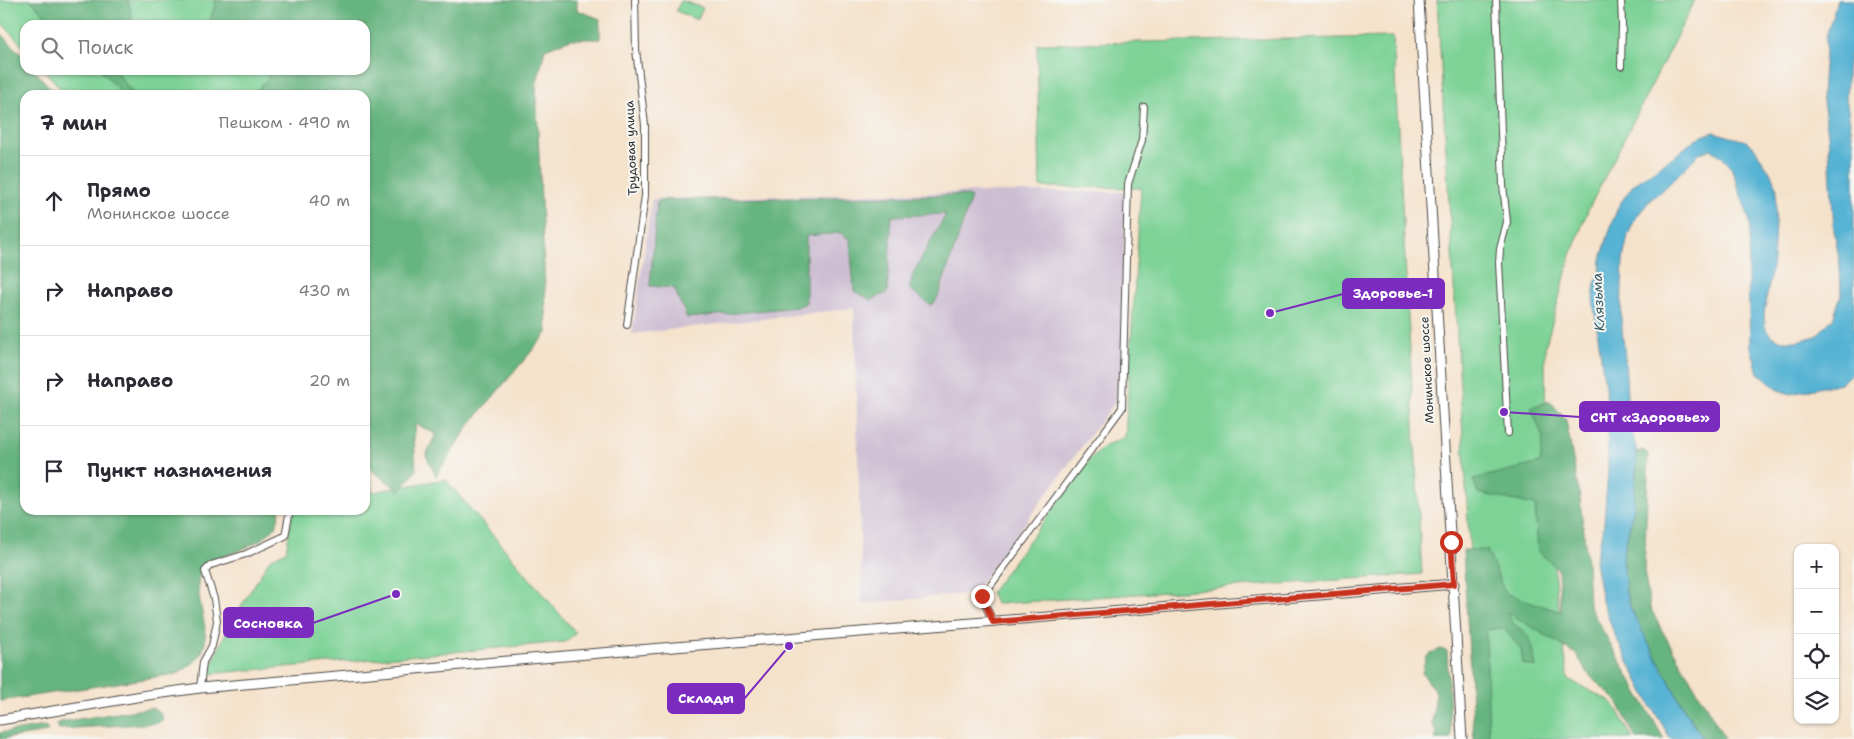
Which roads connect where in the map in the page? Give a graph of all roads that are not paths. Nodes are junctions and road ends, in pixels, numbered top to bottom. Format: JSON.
{"nodes":[{"id":1,"x":635,"y":0,"type":"edge"},
{"id":2,"x":1419,"y":0,"type":"edge"},
{"id":3,"x":1496,"y":0,"type":"edge"},
{"id":4,"x":1621,"y":0,"type":"edge"},
{"id":5,"x":1621,"y":66,"type":"dead end"},
{"id":6,"x":1144,"y":107,"type":"dead end"},
{"id":7,"x":627,"y":325,"type":"dead end"},
{"id":8,"x":1508,"y":433,"type":"dead end"},
{"id":9,"x":289,"y":515,"type":"edge"},
{"id":10,"x":1454,"y":584,"type":"junction"},
{"id":11,"x":993,"y":622,"type":"junction"},
{"id":12,"x":200,"y":688,"type":"junction"},
{"id":13,"x":0,"y":720,"type":"edge"},
{"id":14,"x":1462,"y":739,"type":"edge"}],
"edges":[{"from":1,"to":7,"type":"street","name":"Трудовая улица"},
{"from":2,"to":10,"type":"main road","name":"Монинское шоссе"},
{"from":3,"to":8,"type":"street"},
{"from":4,"to":5,"type":"street"},
{"from":6,"to":11,"type":"street"},
{"from":9,"to":12,"type":"street"},
{"from":10,"to":11,"type":"main road"},
{"from":10,"to":14,"type":"main road","name":"Монинское шоссе"},
{"from":11,"to":12,"type":"main road"},
{"from":12,"to":13,"type":"main road"}]}
